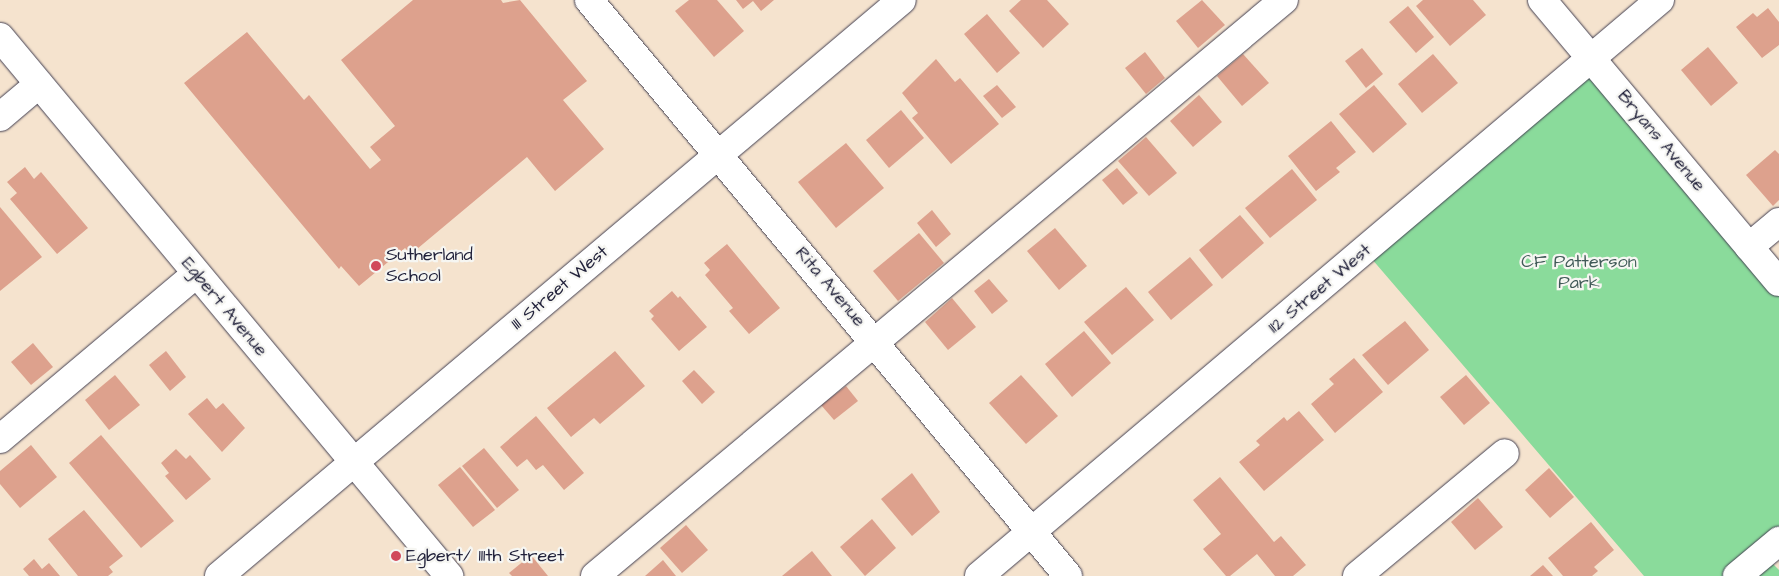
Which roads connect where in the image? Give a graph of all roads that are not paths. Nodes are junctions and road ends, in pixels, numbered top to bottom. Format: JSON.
{"nodes":[{"id":1,"x":590,"y":0,"type":"edge"},
{"id":2,"x":902,"y":0,"type":"edge"},
{"id":3,"x":1284,"y":0,"type":"edge"},
{"id":4,"x":1542,"y":0,"type":"edge"},
{"id":5,"x":1660,"y":0,"type":"edge"},
{"id":6,"x":0,"y":37,"type":"edge"},
{"id":7,"x":1591,"y":58,"type":"junction"},
{"id":8,"x":39,"y":84,"type":"junction"},
{"id":9,"x":0,"y":117,"type":"edge"},
{"id":10,"x":718,"y":156,"type":"junction"},
{"id":11,"x":1779,"y":222,"type":"edge"},
{"id":12,"x":1749,"y":247,"type":"junction"},
{"id":13,"x":196,"y":274,"type":"junction"},
{"id":14,"x":1779,"y":282,"type":"edge"},
{"id":15,"x":876,"y":342,"type":"junction"},
{"id":16,"x":0,"y":439,"type":"edge"},
{"id":17,"x":1505,"y":453,"type":"dead end"},
{"id":18,"x":354,"y":460,"type":"junction"},
{"id":19,"x":1032,"y":533,"type":"junction"},
{"id":20,"x":1779,"y":541,"type":"edge"},
{"id":21,"x":219,"y":576,"type":"edge"},
{"id":22,"x":449,"y":576,"type":"edge"},
{"id":23,"x":595,"y":576,"type":"edge"},
{"id":24,"x":979,"y":576,"type":"edge"},
{"id":25,"x":1068,"y":576,"type":"edge"},
{"id":26,"x":1357,"y":576,"type":"edge"},
{"id":27,"x":1737,"y":576,"type":"edge"}],
"edges":[{"from":1,"to":10,"type":"street","name":"Rita Avenue"},
{"from":2,"to":10,"type":"street","name":"111 Street West"},
{"from":3,"to":15,"type":"street"},
{"from":4,"to":7,"type":"street","name":"Bryans Avenue"},
{"from":5,"to":7,"type":"street","name":"112 Street West"},
{"from":6,"to":8,"type":"street","name":"Egbert Avenue"},
{"from":7,"to":12,"type":"street","name":"Bryans Avenue"},
{"from":7,"to":19,"type":"street","name":"112 Street West"},
{"from":8,"to":9,"type":"street"},
{"from":8,"to":13,"type":"street","name":"Egbert Avenue"},
{"from":10,"to":15,"type":"street","name":"Rita Avenue"},
{"from":10,"to":18,"type":"street","name":"111 Street West"},
{"from":11,"to":12,"type":"street"},
{"from":12,"to":14,"type":"street","name":"Bryans Avenue"},
{"from":13,"to":16,"type":"street"},
{"from":13,"to":18,"type":"street","name":"Egbert Avenue"},
{"from":15,"to":19,"type":"street","name":"Rita Avenue"},
{"from":15,"to":23,"type":"street"},
{"from":17,"to":26,"type":"street"},
{"from":18,"to":21,"type":"street","name":"111 Street West"},
{"from":18,"to":22,"type":"street","name":"Egbert Avenue"},
{"from":19,"to":24,"type":"street","name":"112 Street West"},
{"from":19,"to":25,"type":"street","name":"Rita Avenue"},
{"from":20,"to":27,"type":"street"}]}
